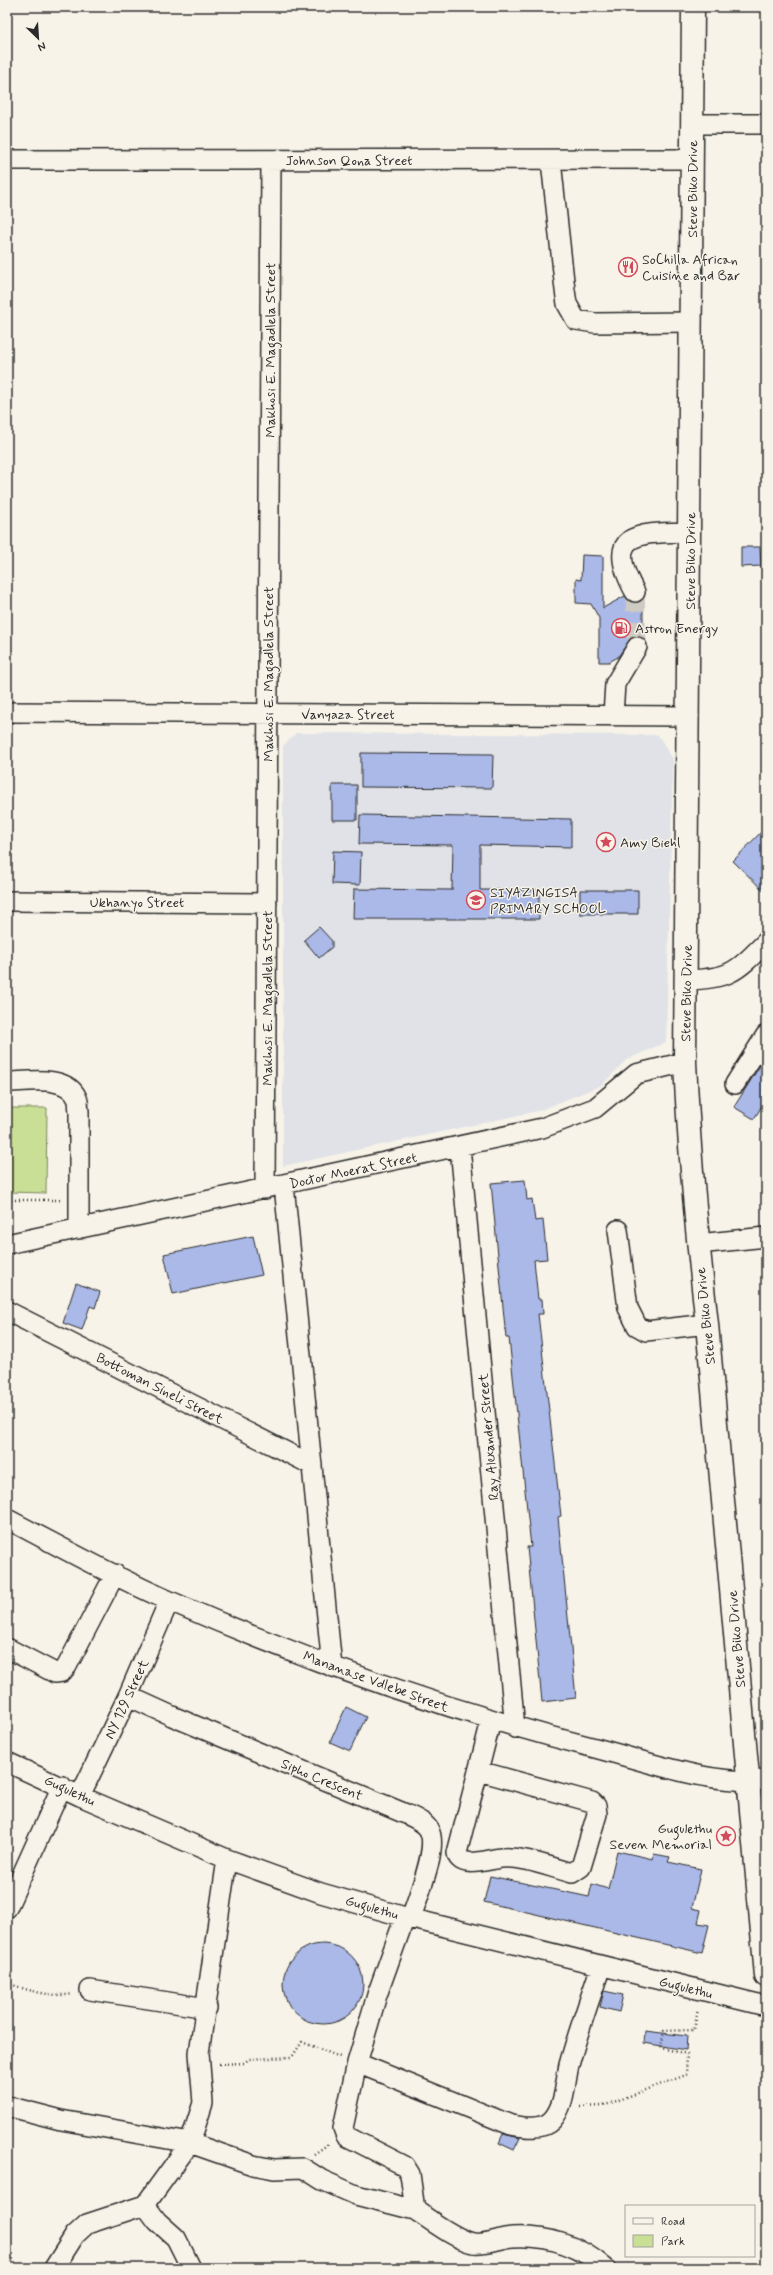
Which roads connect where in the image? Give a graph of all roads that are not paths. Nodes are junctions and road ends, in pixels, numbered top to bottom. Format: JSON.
{"nodes":[{"id":1,"x":693,"y":7,"type":"edge"},
{"id":2,"x":702,"y":124,"type":"junction"},
{"id":3,"x":766,"y":124,"type":"edge"},
{"id":4,"x":692,"y":159,"type":"junction"},
{"id":5,"x":7,"y":160,"type":"edge"},
{"id":6,"x":271,"y":160,"type":"junction"},
{"id":7,"x":551,"y":161,"type":"junction"},
{"id":8,"x":691,"y":322,"type":"junction"},
{"id":9,"x":690,"y":532,"type":"junction"},
{"id":10,"x":635,"y":592,"type":"tunnel mouth"},
{"id":11,"x":637,"y":647,"type":"tunnel mouth"},
{"id":12,"x":7,"y":712,"type":"edge"},
{"id":13,"x":268,"y":714,"type":"junction"},
{"id":14,"x":613,"y":715,"type":"junction"},
{"id":15,"x":689,"y":716,"type":"junction"},
{"id":16,"x":7,"y":901,"type":"edge"},
{"id":17,"x":267,"y":903,"type":"junction"},
{"id":18,"x":766,"y":942,"type":"edge"},
{"id":19,"x":686,"y":980,"type":"junction"},
{"id":20,"x":766,"y":1034,"type":"edge"},
{"id":21,"x":685,"y":1062,"type":"junction"},
{"id":22,"x":7,"y":1082,"type":"edge"},
{"id":23,"x":735,"y":1084,"type":"dead end"},
{"id":24,"x":460,"y":1146,"type":"junction"},
{"id":25,"x":284,"y":1185,"type":"junction"},
{"id":26,"x":266,"y":1189,"type":"junction"},
{"id":27,"x":79,"y":1229,"type":"junction"},
{"id":28,"x":618,"y":1230,"type":"dead end"},
{"id":29,"x":766,"y":1237,"type":"edge"},
{"id":30,"x":7,"y":1244,"type":"edge"},
{"id":31,"x":698,"y":1244,"type":"junction"},
{"id":32,"x":7,"y":1311,"type":"edge"},
{"id":33,"x":707,"y":1324,"type":"junction"},
{"id":34,"x":312,"y":1465,"type":"junction"},
{"id":35,"x":7,"y":1519,"type":"edge"},
{"id":36,"x":115,"y":1574,"type":"junction"},
{"id":37,"x":169,"y":1601,"type":"junction"},
{"id":38,"x":7,"y":1648,"type":"edge"},
{"id":39,"x":332,"y":1667,"type":"junction"},
{"id":40,"x":128,"y":1696,"type":"junction"},
{"id":41,"x":491,"y":1721,"type":"junction"},
{"id":42,"x":515,"y":1728,"type":"junction"},
{"id":43,"x":7,"y":1762,"type":"edge"},
{"id":44,"x":479,"y":1771,"type":"junction"},
{"id":45,"x":758,"y":1781,"type":"edge"},
{"id":46,"x":62,"y":1786,"type":"junction"},
{"id":47,"x":80,"y":1796,"type":"junction"},
{"id":48,"x":227,"y":1859,"type":"junction"},
{"id":49,"x":7,"y":1908,"type":"edge"},
{"id":50,"x":408,"y":1917,"type":"junction"},
{"id":51,"x":601,"y":1966,"type":"junction"},
{"id":52,"x":766,"y":1976,"type":"edge"},
{"id":53,"x":90,"y":1990,"type":"road end"},
{"id":54,"x":760,"y":2005,"type":"edge"},
{"id":55,"x":207,"y":2008,"type":"junction"},
{"id":56,"x":357,"y":2063,"type":"junction"},
{"id":57,"x":7,"y":2106,"type":"edge"},
{"id":58,"x":190,"y":2143,"type":"junction"},
{"id":59,"x":145,"y":2205,"type":"junction"},
{"id":60,"x":415,"y":2210,"type":"junction"},
{"id":61,"x":54,"y":2268,"type":"edge"},
{"id":62,"x":191,"y":2268,"type":"edge"},
{"id":63,"x":604,"y":2268,"type":"edge"}],
"edges":[{"from":1,"to":2,"type":"main road","name":"Steve Biko Drive"},
{"from":2,"to":3,"type":"street"},
{"from":2,"to":4,"type":"main road","name":"Steve Biko Drive"},
{"from":4,"to":7,"type":"street","name":"Johnson Qona Street"},
{"from":4,"to":8,"type":"main road","name":"Steve Biko Drive"},
{"from":5,"to":6,"type":"street","name":"Johnson Qona Street"},
{"from":6,"to":7,"type":"street","name":"Johnson Qona Street"},
{"from":6,"to":13,"type":"street","name":"Makhosi E. Magadlela Street"},
{"from":7,"to":8,"type":"street"},
{"from":8,"to":9,"type":"main road","name":"Steve Biko Drive"},
{"from":9,"to":10,"type":"street"},
{"from":9,"to":15,"type":"main road","name":"Steve Biko Drive"},
{"from":11,"to":14,"type":"street"},
{"from":12,"to":13,"type":"street","name":"Vanyaza Street"},
{"from":13,"to":14,"type":"street","name":"Vanyaza Street"},
{"from":13,"to":17,"type":"street","name":"Makhosi E. Magadlela Street"},
{"from":14,"to":15,"type":"street","name":"Vanyaza Street"},
{"from":15,"to":19,"type":"main road","name":"Steve Biko Drive"},
{"from":16,"to":17,"type":"street","name":"Ukhanyo Street"},
{"from":17,"to":26,"type":"street","name":"Makhosi E. Magadlela Street"},
{"from":18,"to":19,"type":"street"},
{"from":19,"to":21,"type":"main road","name":"Steve Biko Drive"},
{"from":20,"to":23,"type":"street"},
{"from":21,"to":24,"type":"street","name":"Doctor Moerat Street"},
{"from":21,"to":31,"type":"main road","name":"Steve Biko Drive"},
{"from":22,"to":27,"type":"street"},
{"from":24,"to":25,"type":"street","name":"Doctor Moerat Street"},
{"from":24,"to":42,"type":"street","name":"Ray Alexander Street"},
{"from":25,"to":26,"type":"street","name":"Doctor Moerat Street"},
{"from":25,"to":34,"type":"street"},
{"from":26,"to":27,"type":"street","name":"Doctor Moerat Street"},
{"from":27,"to":30,"type":"street","name":"Doctor Moerat Street"},
{"from":28,"to":33,"type":"street"},
{"from":29,"to":31,"type":"street"},
{"from":31,"to":33,"type":"main road","name":"Steve Biko Drive"},
{"from":32,"to":34,"type":"street","name":"Bottoman Sineli Street"},
{"from":33,"to":45,"type":"main road","name":"Steve Biko Drive"},
{"from":34,"to":39,"type":"street"},
{"from":35,"to":36,"type":"street","name":"Mananase Vdlebe Street"},
{"from":36,"to":37,"type":"street","name":"Mananase Vdlebe Street"},
{"from":36,"to":38,"type":"street"},
{"from":37,"to":39,"type":"street","name":"Mananase Vdlebe Street"},
{"from":37,"to":40,"type":"street","name":"NY 129 Street"},
{"from":39,"to":41,"type":"street","name":"Mananase Vdlebe Street"},
{"from":40,"to":47,"type":"street","name":"NY 129 Street"},
{"from":40,"to":50,"type":"street","name":"Sipho Crescent"},
{"from":41,"to":42,"type":"street","name":"Mananase Vdlebe Street"},
{"from":41,"to":44,"type":"street"},
{"from":42,"to":45,"type":"street","name":"Mananase Vdlebe Street"},
{"from":43,"to":46,"type":"street","name":"Gugulethu"},
{"from":44,"to":44,"type":"street"},
{"from":45,"to":52,"type":"main road","name":"Steve Biko Drive"},
{"from":46,"to":47,"type":"street","name":"Gugulethu"},
{"from":46,"to":49,"type":"street"},
{"from":47,"to":48,"type":"street","name":"Gugulethu"},
{"from":48,"to":50,"type":"street","name":"Gugulethu"},
{"from":48,"to":55,"type":"street"},
{"from":50,"to":51,"type":"street","name":"Gugulethu"},
{"from":50,"to":56,"type":"street","name":"Sipho Crescent"},
{"from":51,"to":54,"type":"street","name":"Gugulethu"},
{"from":51,"to":56,"type":"street"},
{"from":53,"to":55,"type":"street"},
{"from":55,"to":58,"type":"street"},
{"from":56,"to":60,"type":"street","name":"Sipho Crescent"},
{"from":57,"to":58,"type":"street"},
{"from":58,"to":59,"type":"street"},
{"from":58,"to":60,"type":"street"},
{"from":59,"to":61,"type":"street"},
{"from":59,"to":62,"type":"street"},
{"from":60,"to":63,"type":"street"}]}
